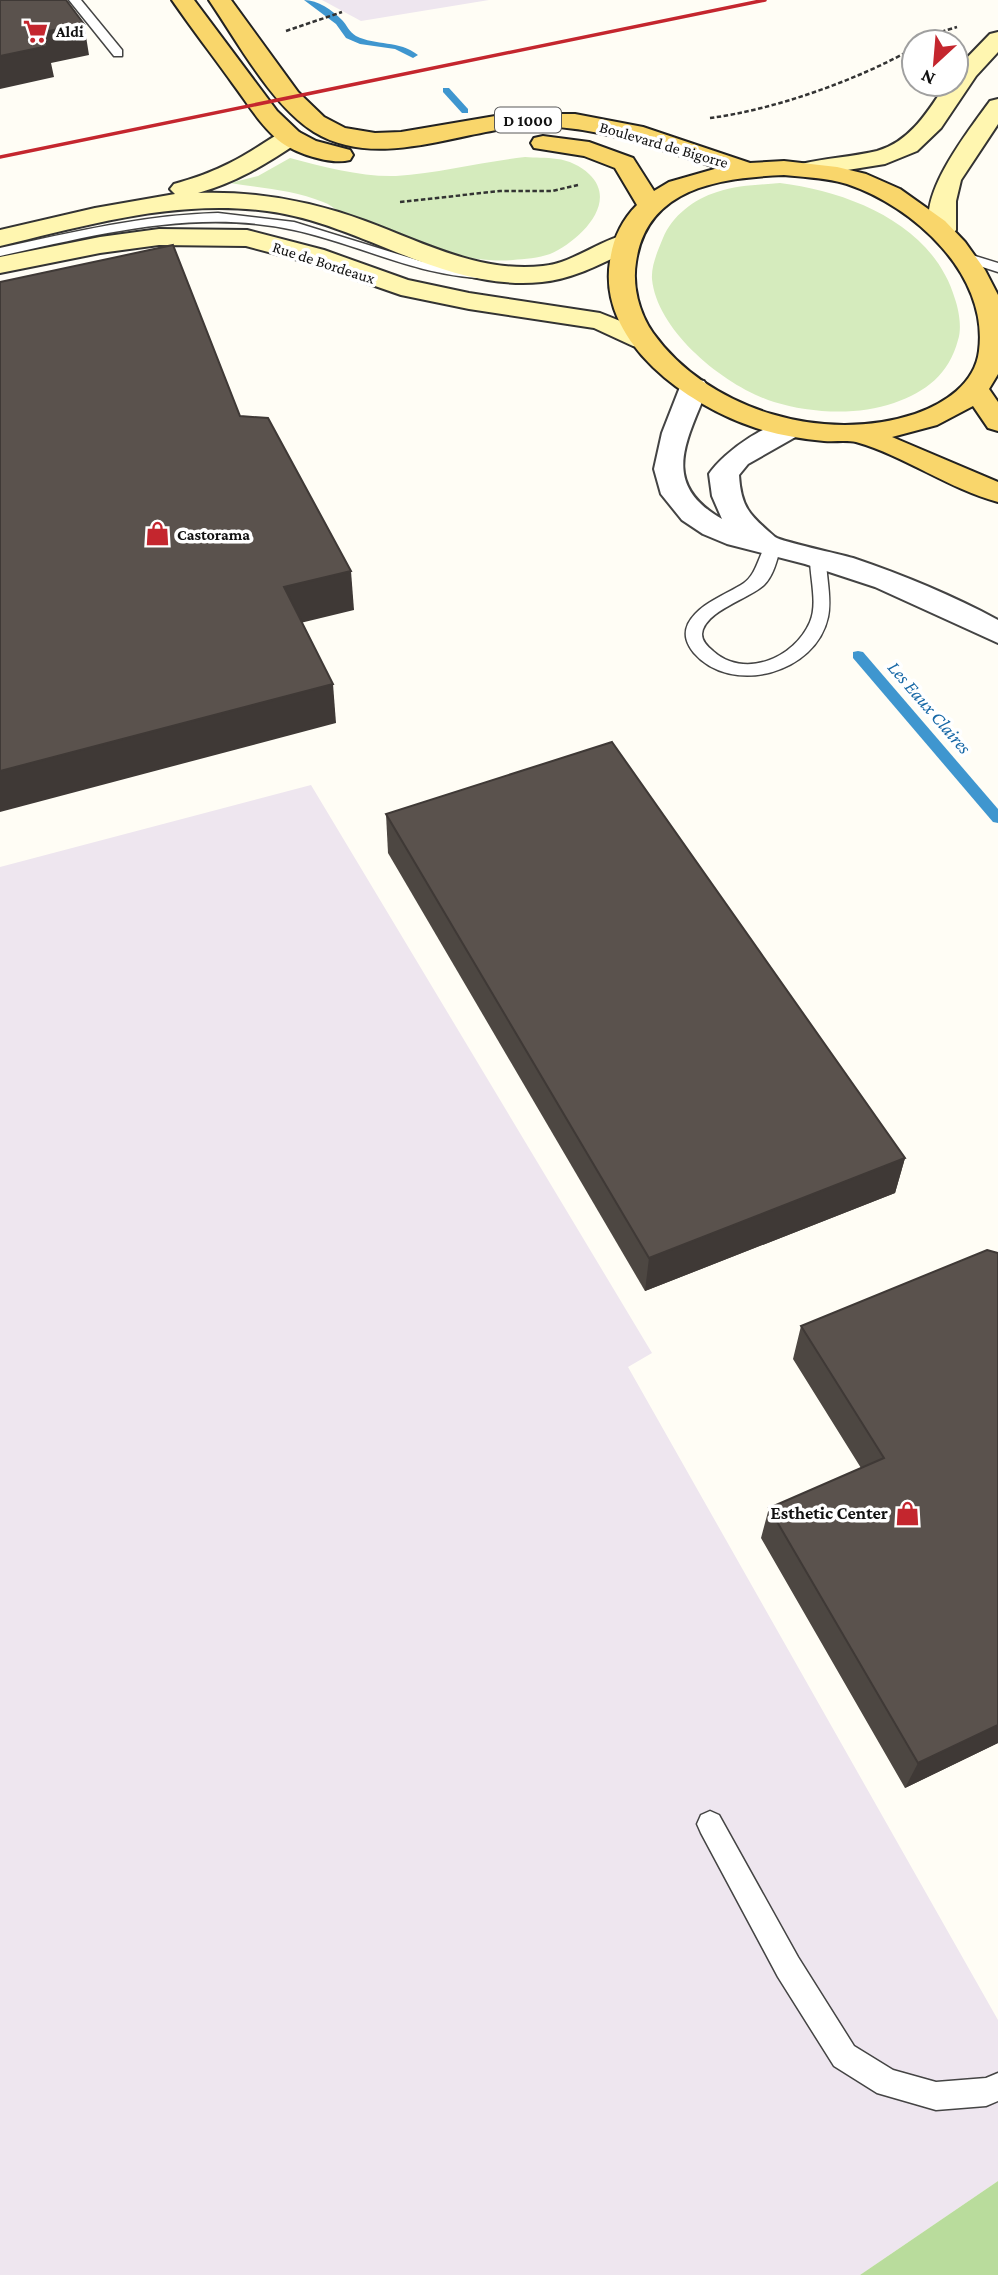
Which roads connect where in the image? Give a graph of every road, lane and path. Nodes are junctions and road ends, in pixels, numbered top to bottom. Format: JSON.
{"nodes":[{"id":1,"x":75,"y":0,"type":"edge"},
{"id":2,"x":183,"y":0,"type":"edge"},
{"id":3,"x":220,"y":0,"type":"edge"},
{"id":4,"x":342,"y":12,"type":"dead end"},
{"id":5,"x":321,"y":19,"type":"dead end"},
{"id":6,"x":998,"y":39,"type":"edge"},
{"id":7,"x":118,"y":53,"type":"dead end"},
{"id":8,"x":900,"y":56,"type":"edge"},
{"id":9,"x":998,"y":106,"type":"edge"},
{"id":10,"x":290,"y":137,"type":"junction"},
{"id":11,"x":656,"y":140,"type":"junction"},
{"id":12,"x":752,"y":169,"type":"junction"},
{"id":13,"x":810,"y":169,"type":"junction"},
{"id":14,"x":650,"y":206,"type":"junction"},
{"id":15,"x":111,"y":213,"type":"junction"},
{"id":16,"x":943,"y":230,"type":"junction"},
{"id":17,"x":0,"y":238,"type":"edge"},
{"id":18,"x":627,"y":242,"type":"junction"},
{"id":19,"x":0,"y":252,"type":"edge"},
{"id":20,"x":0,"y":265,"type":"edge"},
{"id":21,"x":412,"y":266,"type":"junction"},
{"id":22,"x":987,"y":270,"type":"edge"},
{"id":23,"x":517,"y":275,"type":"junction"},
{"id":24,"x":504,"y":307,"type":"junction"},
{"id":25,"x":643,"y":340,"type":"junction"},
{"id":26,"x":991,"y":362,"type":"edge"},
{"id":27,"x":694,"y":387,"type":"junction"},
{"id":28,"x":998,"y":422,"type":"edge"},
{"id":29,"x":789,"y":429,"type":"junction"},
{"id":30,"x":858,"y":433,"type":"junction"},
{"id":31,"x":998,"y":494,"type":"edge"},
{"id":32,"x":773,"y":546,"type":"junction"},
{"id":33,"x":818,"y":558,"type":"junction"},
{"id":34,"x":998,"y":633,"type":"edge"},
{"id":35,"x":710,"y":1824,"type":"dead end"},
{"id":36,"x":998,"y":2087,"type":"edge"}],
"edges":[{"from":1,"to":7,"type":"lane"},
{"from":2,"to":10,"type":"main road","number":"D 1000"},
{"from":3,"to":11,"type":"main road","name":"Boulevard de Bigorre","number":"D 1000"},
{"from":4,"to":5,"type":"path"},
{"from":6,"to":13,"type":"main road"},
{"from":8,"to":11,"type":"path"},
{"from":9,"to":16,"type":"main road"},
{"from":10,"to":14,"type":"main road","number":"D 1000"},
{"from":10,"to":15,"type":"main road"},
{"from":11,"to":12,"type":"main road","name":"Boulevard de Bigorre","number":"D 1000"},
{"from":12,"to":13,"type":"main road"},
{"from":12,"to":14,"type":"main road"},
{"from":13,"to":16,"type":"main road"},
{"from":14,"to":18,"type":"main road"},
{"from":15,"to":17,"type":"main road"},
{"from":15,"to":23,"type":"main road"},
{"from":16,"to":22,"type":"main road"},
{"from":18,"to":23,"type":"main road"},
{"from":18,"to":25,"type":"main road"},
{"from":19,"to":21,"type":"lane"},
{"from":20,"to":24,"type":"main road","name":"Rue de Bordeaux"},
{"from":21,"to":23,"type":"lane"},
{"from":21,"to":24,"type":"lane"},
{"from":22,"to":26,"type":"main road"},
{"from":24,"to":25,"type":"main road","name":"Rue de Bordeaux"},
{"from":25,"to":27,"type":"main road"},
{"from":26,"to":28,"type":"main road"},
{"from":26,"to":30,"type":"main road"},
{"from":27,"to":29,"type":"main road"},
{"from":27,"to":32,"type":"street"},
{"from":29,"to":30,"type":"main road"},
{"from":29,"to":32,"type":"street"},
{"from":30,"to":31,"type":"main road"},
{"from":32,"to":33,"type":"street"},
{"from":32,"to":33,"type":"lane"},
{"from":33,"to":34,"type":"street"},
{"from":35,"to":36,"type":"lane"}]}
